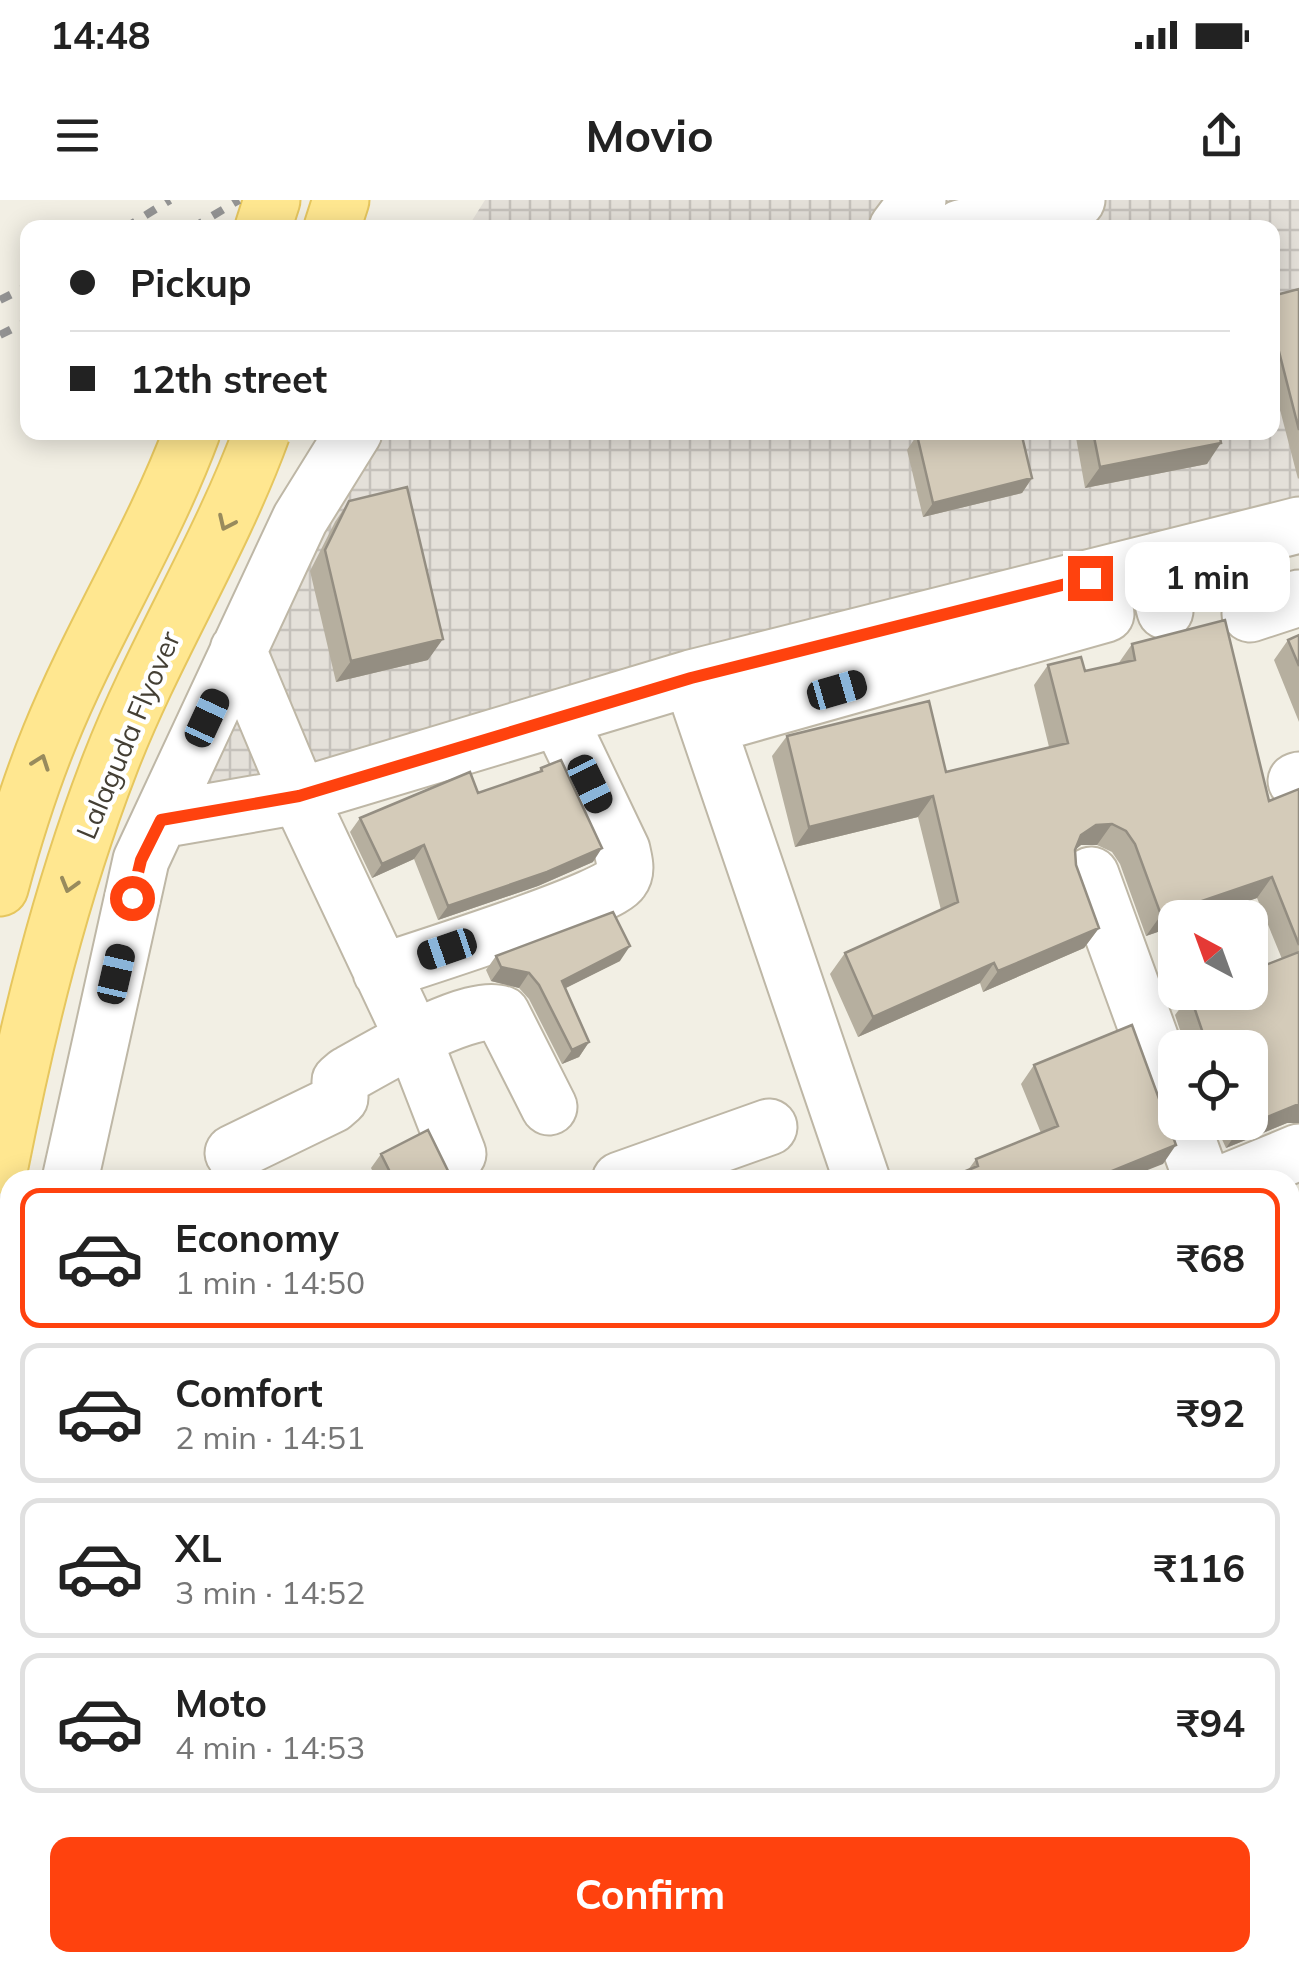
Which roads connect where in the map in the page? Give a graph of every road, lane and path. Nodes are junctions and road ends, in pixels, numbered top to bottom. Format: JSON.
{"nodes":[{"id":1,"x":1077,"y":200,"type":"edge"},
{"id":2,"x":993,"y":220,"type":"edge"},
{"id":3,"x":189,"y":440,"type":"edge"},
{"id":4,"x":259,"y":440,"type":"edge"},
{"id":5,"x":349,"y":440,"type":"edge"},
{"id":6,"x":1299,"y":525,"type":"edge"},
{"id":7,"x":238,"y":650,"type":"junction"},
{"id":8,"x":699,"y":702,"type":"junction"},
{"id":9,"x":559,"y":718,"type":"junction"},
{"id":10,"x":299,"y":796,"type":"junction"},
{"id":11,"x":161,"y":820,"type":"junction"},
{"id":12,"x":1091,"y":875,"type":"dead end"},
{"id":13,"x":0,"y":888,"type":"edge"},
{"id":14,"x":381,"y":972,"type":"junction"},
{"id":15,"x":413,"y":1038,"type":"junction"},
{"id":16,"x":1158,"y":1059,"type":"edge"},
{"id":17,"x":549,"y":1107,"type":"dead end"},
{"id":18,"x":769,"y":1126,"type":"dead end"},
{"id":19,"x":1188,"y":1140,"type":"edge"},
{"id":20,"x":1299,"y":1152,"type":"edge"},
{"id":21,"x":232,"y":1153,"type":"dead end"},
{"id":22,"x":458,"y":1154,"type":"dead end"},
{"id":23,"x":0,"y":1165,"type":"edge"},
{"id":24,"x":51,"y":1170,"type":"edge"},
{"id":25,"x":72,"y":1170,"type":"edge"},
{"id":26,"x":648,"y":1170,"type":"edge"},
{"id":27,"x":859,"y":1170,"type":"edge"},
{"id":28,"x":1198,"y":1170,"type":"edge"},
{"id":29,"x":1255,"y":1170,"type":"edge"}],
"edges":[{"from":1,"to":2,"type":"street"},
{"from":13,"to":3,"type":"main road","one_way":true},
{"from":4,"to":23,"type":"main road","name":"Lalaguda Flyover","one_way":true,"bridge":true},
{"from":5,"to":7,"type":"street"},
{"from":6,"to":8,"type":"street"},
{"from":7,"to":10,"type":"street"},
{"from":7,"to":11,"type":"street"},
{"from":8,"to":9,"type":"street"},
{"from":8,"to":27,"type":"street"},
{"from":9,"to":10,"type":"street"},
{"from":9,"to":14,"type":"street"},
{"from":10,"to":11,"type":"street"},
{"from":10,"to":14,"type":"street"},
{"from":11,"to":25,"type":"street"},
{"from":12,"to":16,"type":"street"},
{"from":14,"to":15,"type":"street"},
{"from":15,"to":17,"type":"street"},
{"from":15,"to":21,"type":"street"},
{"from":15,"to":22,"type":"street"},
{"from":18,"to":26,"type":"street"},
{"from":19,"to":28,"type":"street"},
{"from":20,"to":29,"type":"street"},
{"from":23,"to":24,"type":"street"}]}
